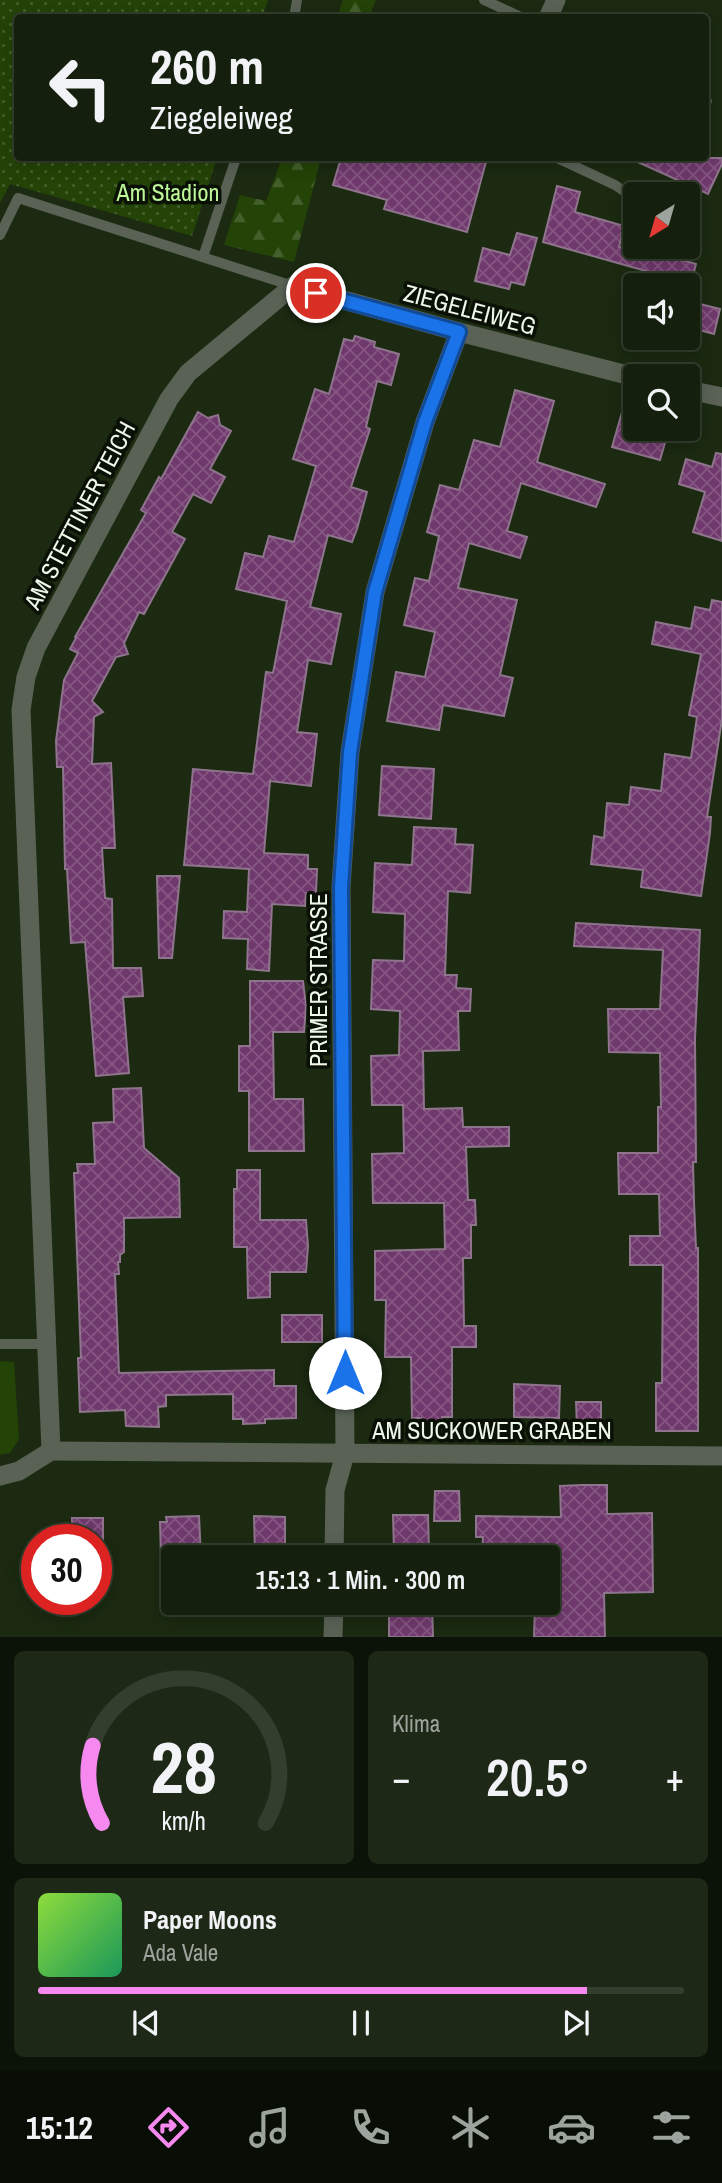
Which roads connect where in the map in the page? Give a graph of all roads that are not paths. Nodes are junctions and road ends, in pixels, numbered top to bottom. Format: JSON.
{"nodes":[{"id":1,"x":484,"y":0,"type":"edge"},
{"id":2,"x":514,"y":14,"type":"edge"},
{"id":3,"x":235,"y":161,"type":"edge"},
{"id":4,"x":563,"y":161,"type":"edge"},
{"id":5,"x":623,"y":191,"type":"edge"},
{"id":6,"x":0,"y":235,"type":"edge"},
{"id":7,"x":203,"y":257,"type":"junction"},
{"id":8,"x":293,"y":286,"type":"junction"},
{"id":9,"x":459,"y":332,"type":"junction"},
{"id":10,"x":623,"y":374,"type":"edge"},
{"id":11,"x":700,"y":392,"type":"edge"},
{"id":12,"x":722,"y":397,"type":"edge"},
{"id":13,"x":0,"y":1344,"type":"edge"},
{"id":14,"x":46,"y":1344,"type":"junction"},
{"id":15,"x":51,"y":1451,"type":"junction"},
{"id":16,"x":345,"y":1454,"type":"junction"},
{"id":17,"x":722,"y":1455,"type":"edge"},
{"id":18,"x":0,"y":1476,"type":"edge"},
{"id":19,"x":334,"y":1545,"type":"edge"},
{"id":20,"x":334,"y":1615,"type":"edge"},
{"id":21,"x":333,"y":1637,"type":"edge"}],
"edges":[{"from":1,"to":2,"type":"lane"},
{"from":3,"to":7,"type":"lane"},
{"from":4,"to":5,"type":"lane"},
{"from":6,"to":7,"type":"lane"},
{"from":7,"to":8,"type":"lane"},
{"from":8,"to":9,"type":"street","name":"ZIEGELEIWEG"},
{"from":8,"to":14,"type":"street","name":"AM STETTINER TEICH"},
{"from":9,"to":10,"type":"street","name":"ZIEGELEIWEG"},
{"from":9,"to":16,"type":"street","name":"PRIMER STRASSE"},
{"from":11,"to":12,"type":"street"},
{"from":13,"to":14,"type":"lane"},
{"from":14,"to":15,"type":"street","name":"AM STETTINER TEICH"},
{"from":15,"to":16,"type":"street","name":"AM SUCKOWER GRABEN"},
{"from":15,"to":18,"type":"street"},
{"from":16,"to":17,"type":"street","name":"AM SUCKOWER GRABEN"},
{"from":16,"to":19,"type":"street","name":"PRIMER STRASSE"},
{"from":20,"to":21,"type":"street"}]}
